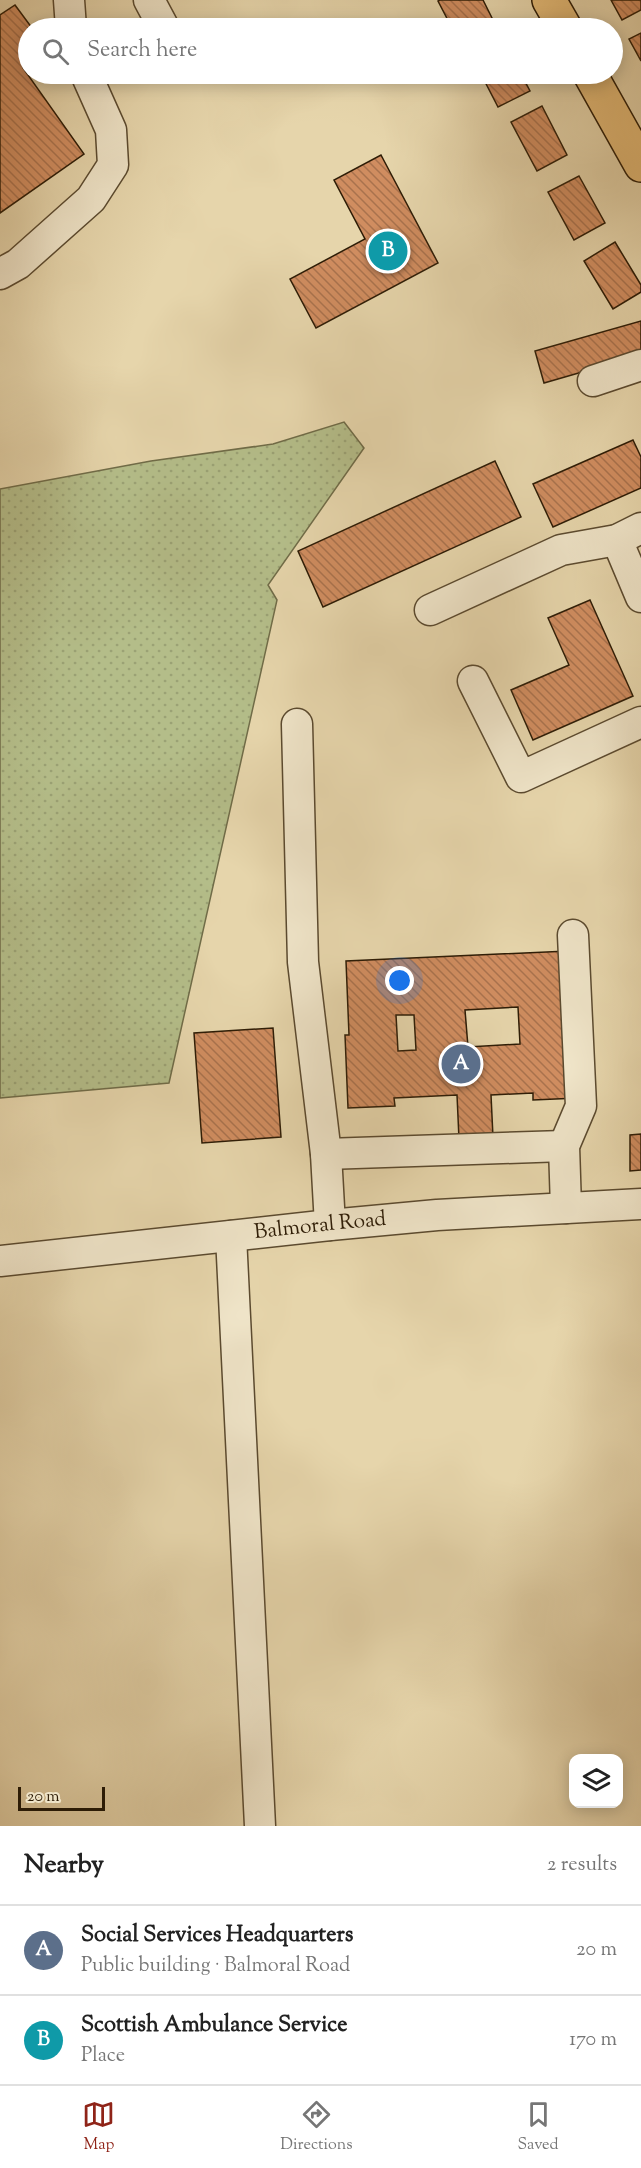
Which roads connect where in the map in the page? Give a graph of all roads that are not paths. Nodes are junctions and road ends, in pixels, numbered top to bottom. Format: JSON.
{"nodes":[{"id":1,"x":69,"y":0,"type":"edge"},
{"id":2,"x":149,"y":0,"type":"edge"},
{"id":3,"x":549,"y":0,"type":"edge"},
{"id":4,"x":70,"y":18,"type":"edge"},
{"id":5,"x":159,"y":18,"type":"edge"},
{"id":6,"x":559,"y":18,"type":"edge"},
{"id":7,"x":90,"y":84,"type":"edge"},
{"id":8,"x":596,"y":84,"type":"edge"},
{"id":9,"x":641,"y":165,"type":"edge"},
{"id":10,"x":0,"y":274,"type":"edge"},
{"id":11,"x":641,"y":365,"type":"edge"},
{"id":12,"x":593,"y":381,"type":"dead end"},
{"id":13,"x":629,"y":534,"type":"edge"},
{"id":14,"x":641,"y":597,"type":"edge"},
{"id":15,"x":430,"y":610,"type":"dead end"},
{"id":16,"x":473,"y":681,"type":"dead end"},
{"id":17,"x":641,"y":722,"type":"edge"},
{"id":18,"x":297,"y":724,"type":"dead end"},
{"id":19,"x":573,"y":935,"type":"dead end"},
{"id":20,"x":564,"y":1146,"type":"junction"},
{"id":21,"x":326,"y":1154,"type":"junction"},
{"id":22,"x":641,"y":1204,"type":"edge"},
{"id":23,"x":566,"y":1208,"type":"junction"},
{"id":24,"x":330,"y":1225,"type":"junction"},
{"id":25,"x":231,"y":1236,"type":"junction"},
{"id":26,"x":0,"y":1261,"type":"edge"},
{"id":27,"x":260,"y":1826,"type":"edge"}],
"edges":[{"from":1,"to":4,"type":"street"},
{"from":2,"to":5,"type":"street"},
{"from":3,"to":6,"type":"main road"},
{"from":7,"to":10,"type":"street"},
{"from":8,"to":9,"type":"main road"},
{"from":11,"to":12,"type":"street"},
{"from":13,"to":14,"type":"street"},
{"from":13,"to":15,"type":"street"},
{"from":16,"to":17,"type":"street"},
{"from":18,"to":21,"type":"street"},
{"from":19,"to":20,"type":"street"},
{"from":20,"to":21,"type":"street"},
{"from":20,"to":23,"type":"street"},
{"from":21,"to":24,"type":"street"},
{"from":22,"to":23,"type":"street","name":"Balmoral Road"},
{"from":23,"to":24,"type":"street","name":"Balmoral Road"},
{"from":24,"to":25,"type":"street","name":"Balmoral Road"},
{"from":25,"to":26,"type":"street","name":"Balmoral Road"},
{"from":25,"to":27,"type":"street"}]}
